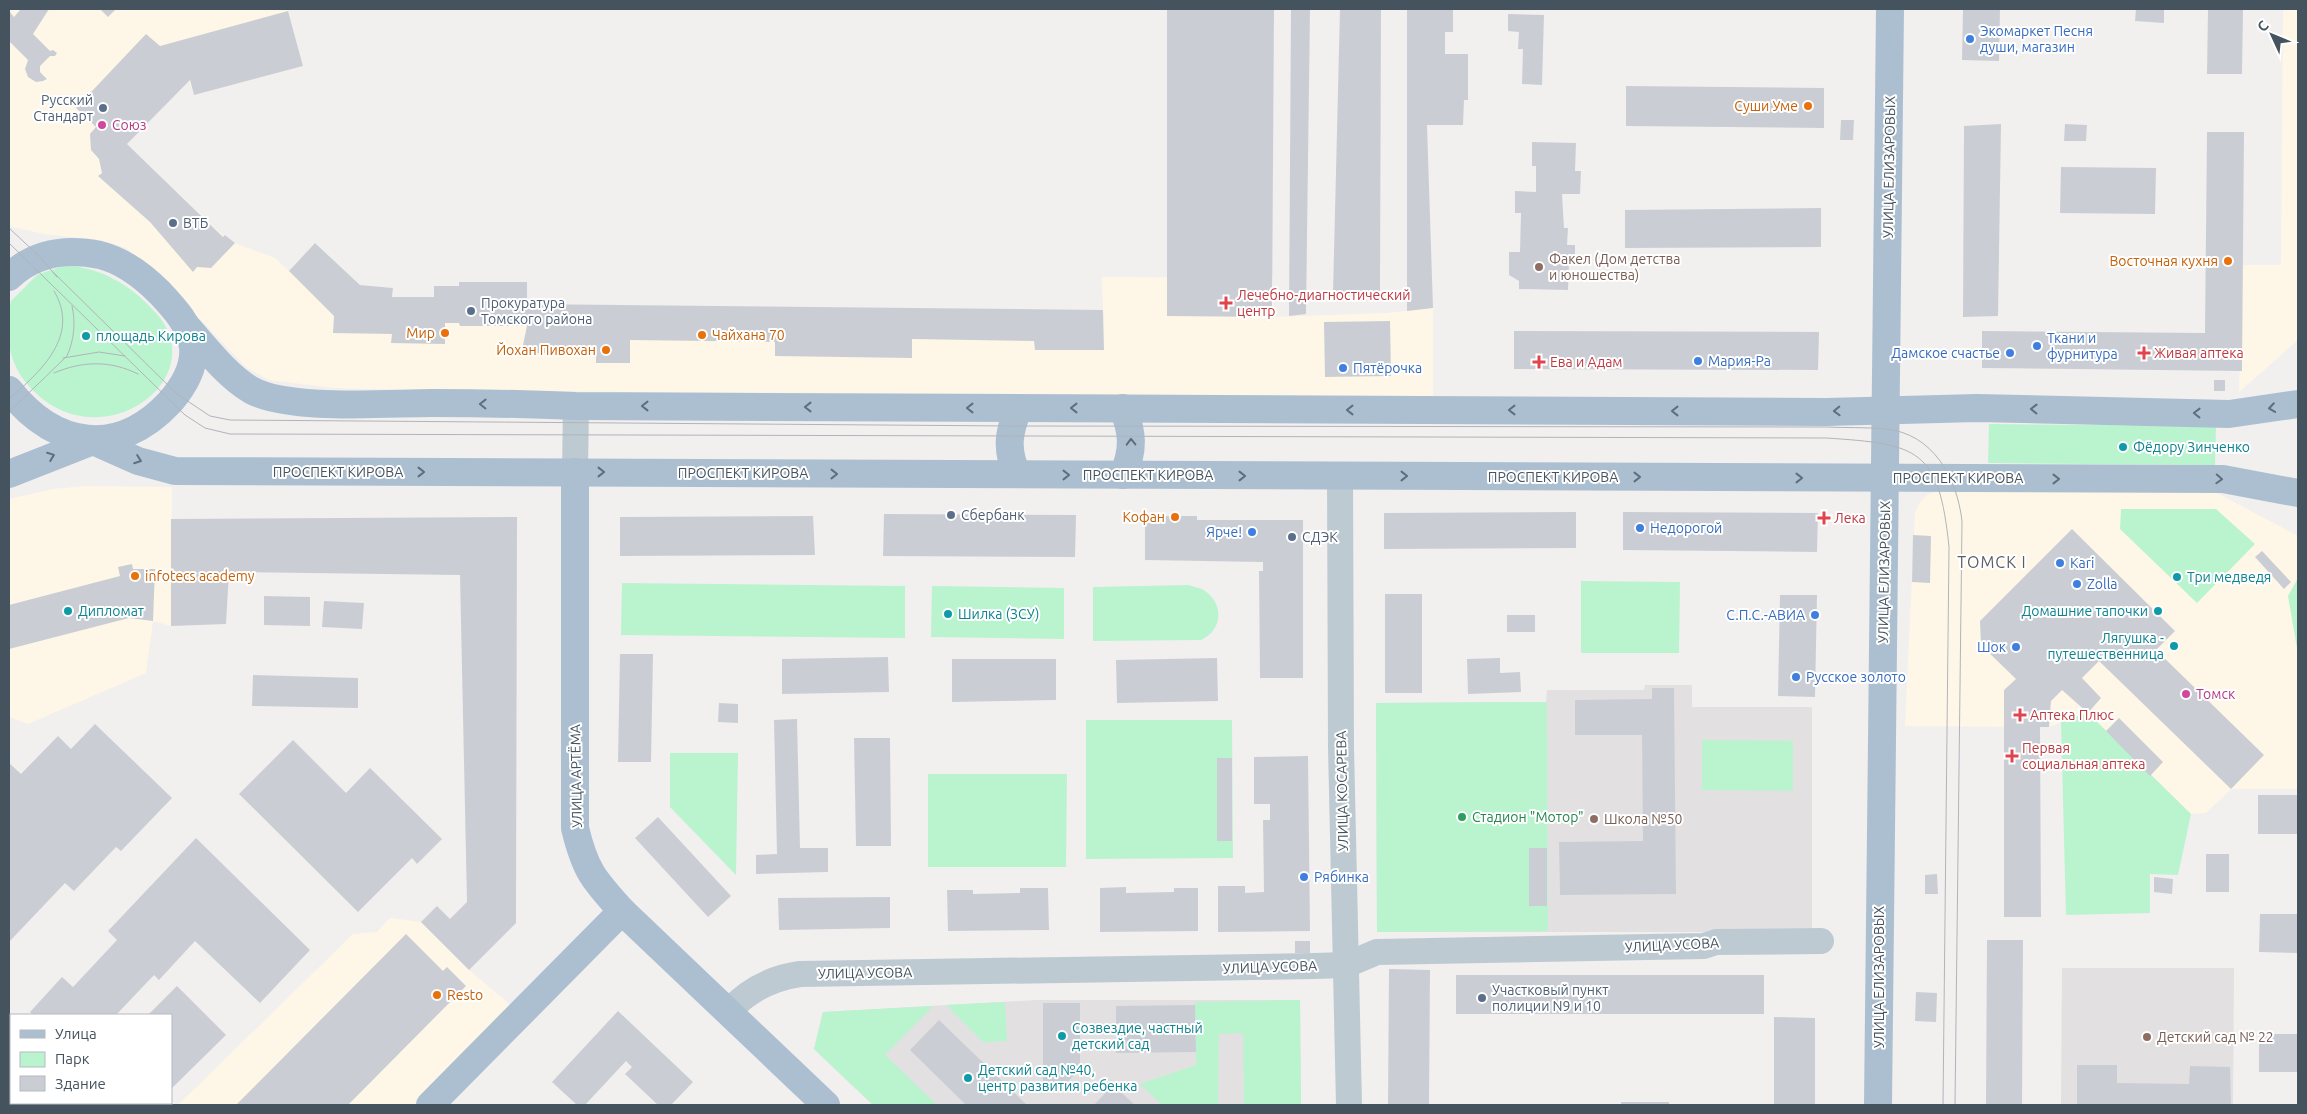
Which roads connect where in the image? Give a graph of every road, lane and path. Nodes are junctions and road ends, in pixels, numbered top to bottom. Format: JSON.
{"nodes":[{"id":1,"x":1890,"y":9,"type":"edge"},
{"id":2,"x":21,"y":261,"type":"edge"},
{"id":3,"x":186,"y":326,"type":"junction"},
{"id":4,"x":9,"y":390,"type":"edge"},
{"id":5,"x":2298,"y":404,"type":"edge"},
{"id":6,"x":576,"y":406,"type":"junction"},
{"id":7,"x":1019,"y":408,"type":"junction"},
{"id":8,"x":1123,"y":408,"type":"junction"},
{"id":9,"x":1886,"y":410,"type":"junction"},
{"id":10,"x":93,"y":441,"type":"junction"},
{"id":11,"x":575,"y":472,"type":"junction"},
{"id":12,"x":9,"y":474,"type":"edge"},
{"id":13,"x":1017,"y":474,"type":"junction"},
{"id":14,"x":1123,"y":475,"type":"junction"},
{"id":15,"x":1340,"y":476,"type":"junction"},
{"id":16,"x":1885,"y":478,"type":"junction"},
{"id":17,"x":2298,"y":493,"type":"edge"},
{"id":18,"x":622,"y":912,"type":"junction"},
{"id":19,"x":1821,"y":941,"type":"dead end"},
{"id":20,"x":1346,"y":965,"type":"junction"},
{"id":21,"x":728,"y":1012,"type":"junction"},
{"id":22,"x":430,"y":1105,"type":"edge"},
{"id":23,"x":826,"y":1105,"type":"edge"},
{"id":24,"x":1349,"y":1105,"type":"edge"},
{"id":25,"x":1878,"y":1105,"type":"edge"}],
"edges":[{"from":1,"to":9,"type":"main road","name":"УЛИЦА ЕЛИЗАРОВЫХ"},
{"from":2,"to":3,"type":"main road"},
{"from":6,"to":3,"type":"main road","one_way":true},
{"from":3,"to":10,"type":"main road"},
{"from":4,"to":10,"type":"main road"},
{"from":5,"to":9,"type":"main road","one_way":true},
{"from":7,"to":6,"type":"main road","one_way":true},
{"from":6,"to":11,"type":"street","name":"УЛИЦА АРТЁМА"},
{"from":8,"to":7,"type":"main road","one_way":true},
{"from":7,"to":13,"type":"main road"},
{"from":9,"to":8,"type":"main road","one_way":true},
{"from":14,"to":8,"type":"main road","one_way":true},
{"from":9,"to":16,"type":"main road","name":"УЛИЦА ЕЛИЗАРОВЫХ"},
{"from":10,"to":11,"type":"main road","name":"ПРОСПЕКТ КИРОВА","one_way":true},
{"from":12,"to":10,"type":"main road","one_way":true},
{"from":11,"to":13,"type":"main road","name":"ПРОСПЕКТ КИРОВА","one_way":true},
{"from":11,"to":18,"type":"main road","name":"УЛИЦА АРТЁМА"},
{"from":13,"to":14,"type":"main road","name":"ПРОСПЕКТ КИРОВА","one_way":true},
{"from":14,"to":15,"type":"main road","name":"ПРОСПЕКТ КИРОВА","one_way":true},
{"from":15,"to":16,"type":"main road","name":"ПРОСПЕКТ КИРОВА","one_way":true},
{"from":15,"to":20,"type":"street","name":"УЛИЦА КОСАРЕВА"},
{"from":16,"to":17,"type":"main road","name":"ПРОСПЕКТ КИРОВА","one_way":true},
{"from":16,"to":25,"type":"main road","name":"УЛИЦА ЕЛИЗАРОВЫХ"},
{"from":18,"to":21,"type":"main road","name":"УЛИЦА АРТЁМА"},
{"from":18,"to":22,"type":"main road"},
{"from":19,"to":20,"type":"street","name":"УЛИЦА УСОВА"},
{"from":20,"to":21,"type":"street","name":"УЛИЦА УСОВА"},
{"from":20,"to":24,"type":"street","name":"УЛИЦА КОСАРЕВА"},
{"from":21,"to":23,"type":"main road","name":"УЛИЦА АРТЁМА"}]}
